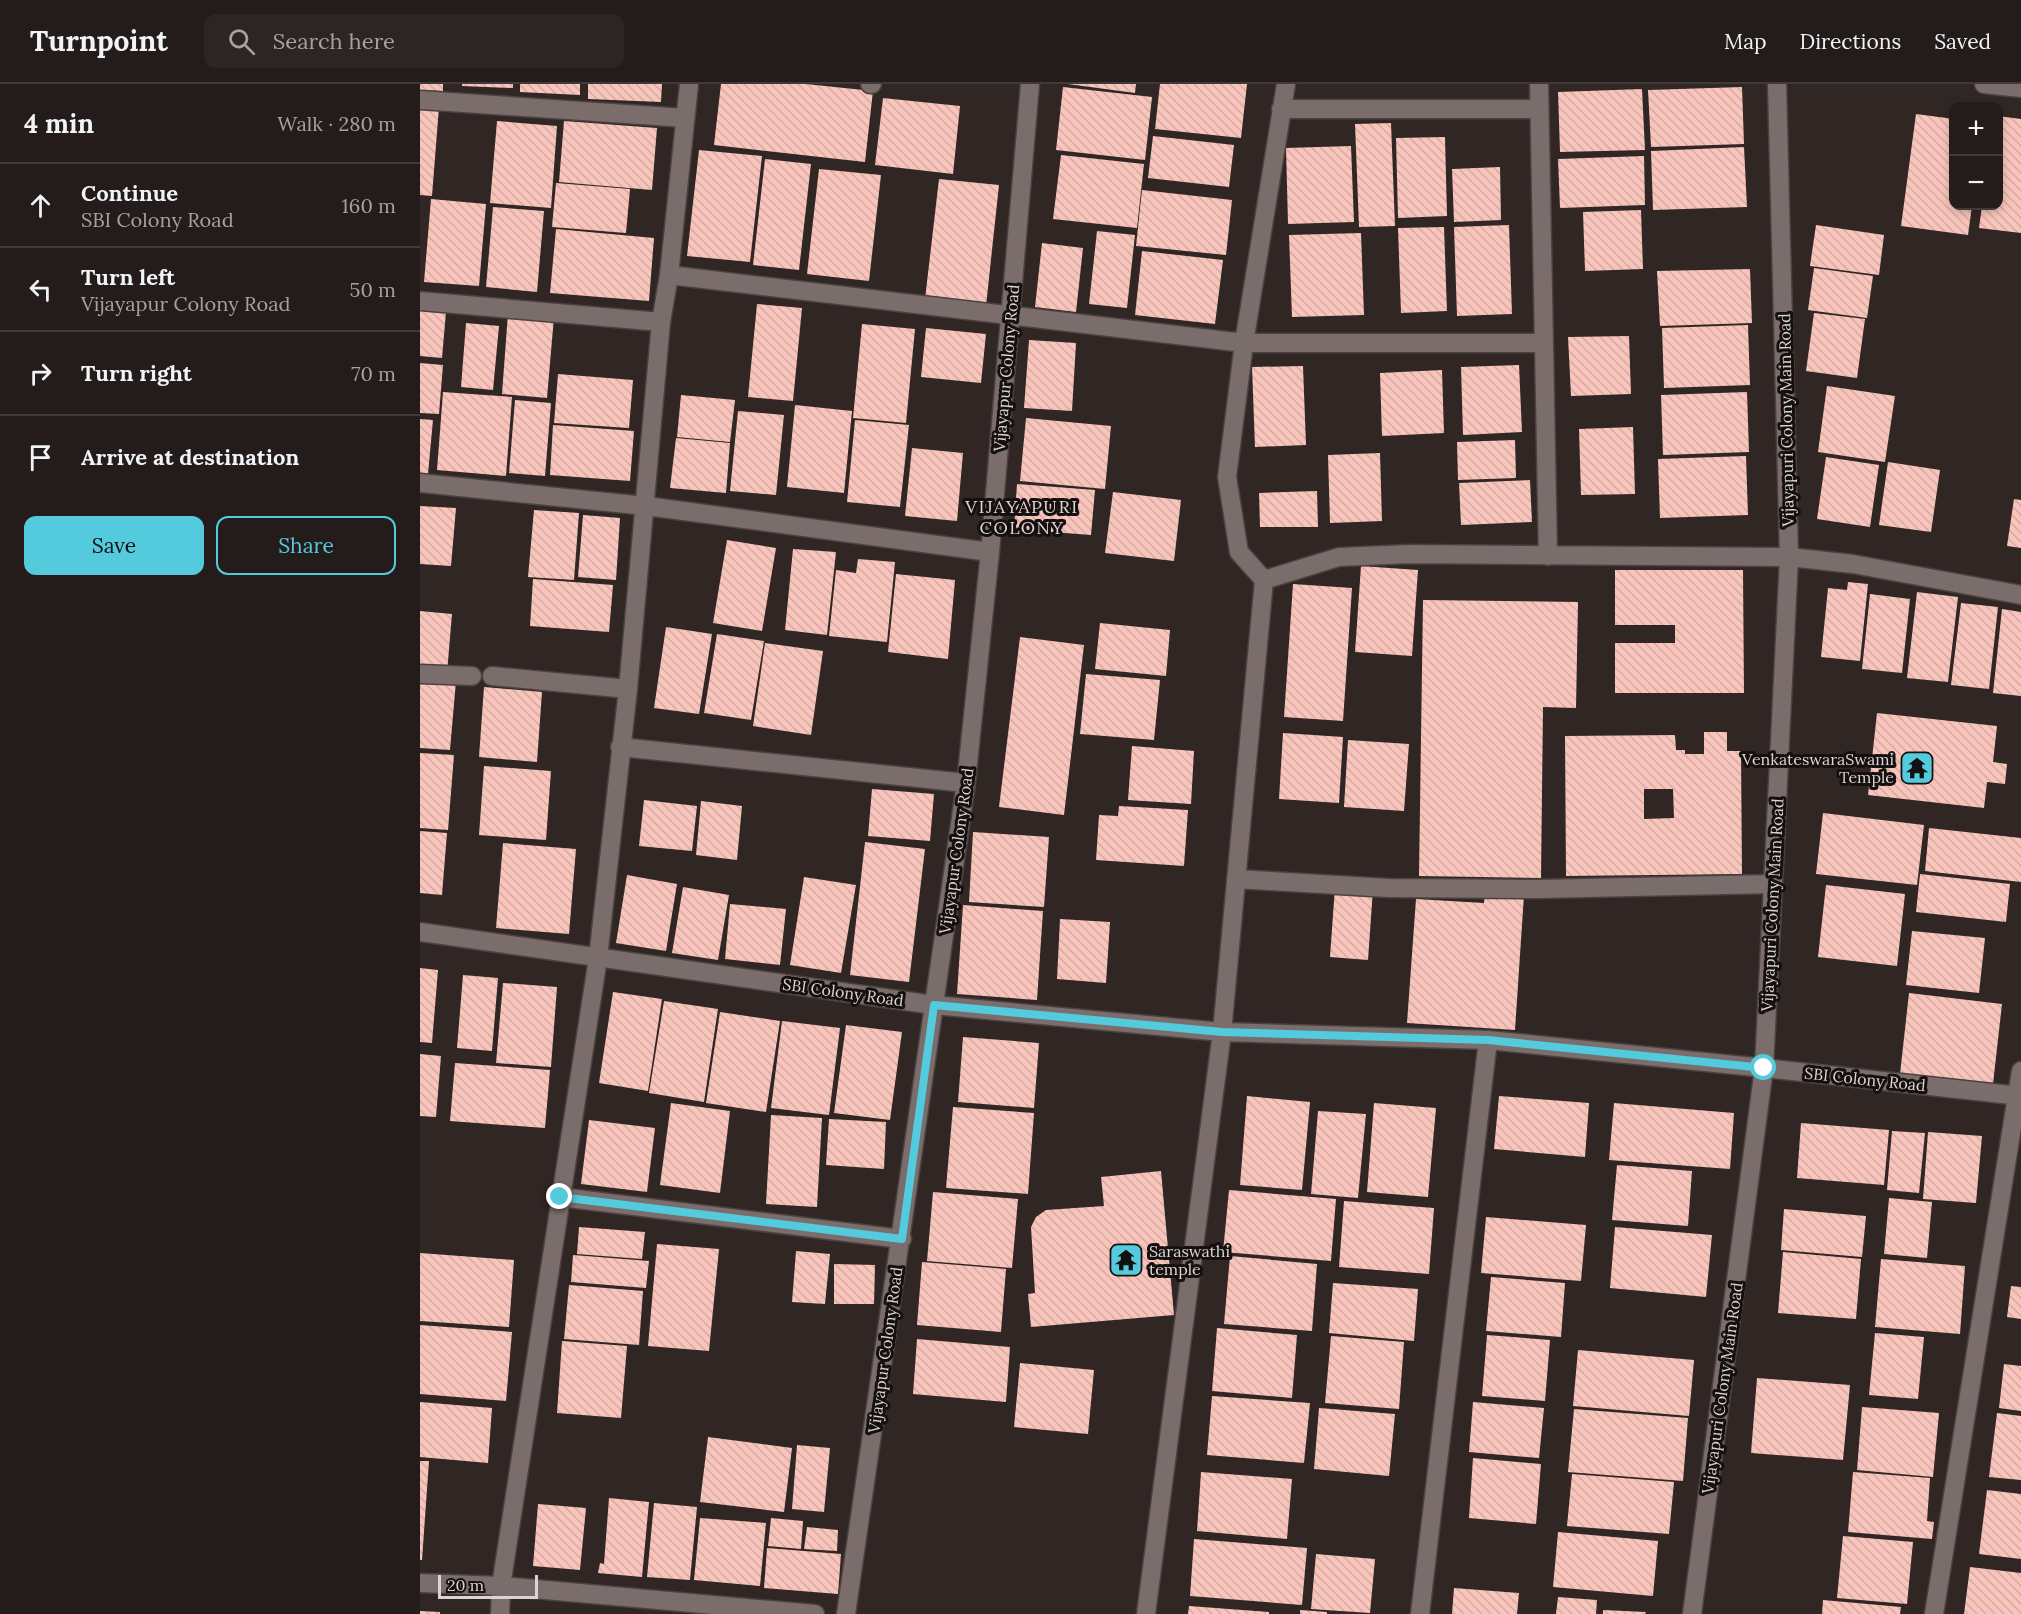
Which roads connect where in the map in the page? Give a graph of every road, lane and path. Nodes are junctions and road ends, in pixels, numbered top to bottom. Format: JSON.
{"nodes":[{"id":1,"x":689,"y":84,"type":"edge"},
{"id":2,"x":1030,"y":84,"type":"edge"},
{"id":3,"x":1286,"y":84,"type":"edge"},
{"id":4,"x":1539,"y":84,"type":"edge"},
{"id":5,"x":1777,"y":84,"type":"edge"},
{"id":6,"x":1984,"y":84,"type":"edge"},
{"id":7,"x":2021,"y":88,"type":"edge"},
{"id":8,"x":420,"y":100,"type":"edge"},
{"id":9,"x":1281,"y":109,"type":"junction"},
{"id":10,"x":1539,"y":109,"type":"junction"},
{"id":11,"x":685,"y":118,"type":"junction"},
{"id":12,"x":669,"y":275,"type":"junction"},
{"id":13,"x":420,"y":301,"type":"edge"},
{"id":14,"x":1010,"y":315,"type":"junction"},
{"id":15,"x":661,"y":322,"type":"junction"},
{"id":16,"x":1244,"y":343,"type":"junction"},
{"id":17,"x":1543,"y":343,"type":"junction"},
{"id":18,"x":420,"y":483,"type":"edge"},
{"id":19,"x":646,"y":506,"type":"junction"},
{"id":20,"x":990,"y":552,"type":"junction"},
{"id":21,"x":1548,"y":556,"type":"junction"},
{"id":22,"x":1789,"y":557,"type":"junction"},
{"id":23,"x":1264,"y":580,"type":"junction"},
{"id":24,"x":2021,"y":595,"type":"edge"},
{"id":25,"x":420,"y":674,"type":"edge"},
{"id":26,"x":472,"y":676,"type":"dead end"},
{"id":27,"x":492,"y":676,"type":"dead end"},
{"id":28,"x":628,"y":689,"type":"junction"},
{"id":29,"x":620,"y":747,"type":"junction"},
{"id":30,"x":966,"y":783,"type":"junction"},
{"id":31,"x":1236,"y":879,"type":"junction"},
{"id":32,"x":1773,"y":884,"type":"junction"},
{"id":33,"x":420,"y":932,"type":"edge"},
{"id":34,"x":598,"y":958,"type":"junction"},
{"id":35,"x":934,"y":1005,"type":"junction"},
{"id":36,"x":1222,"y":1032,"type":"junction"},
{"id":37,"x":1488,"y":1040,"type":"junction"},
{"id":38,"x":1764,"y":1068,"type":"junction"},
{"id":39,"x":2021,"y":1071,"type":"edge"},
{"id":40,"x":2019,"y":1096,"type":"edge"},
{"id":41,"x":560,"y":1197,"type":"junction"},
{"id":42,"x":902,"y":1239,"type":"junction"},
{"id":43,"x":420,"y":1583,"type":"edge"},
{"id":44,"x":501,"y":1586,"type":"junction"},
{"id":45,"x":500,"y":1614,"type":"edge"},
{"id":46,"x":815,"y":1614,"type":"edge"},
{"id":47,"x":846,"y":1614,"type":"edge"},
{"id":48,"x":1146,"y":1614,"type":"edge"},
{"id":49,"x":1420,"y":1614,"type":"edge"},
{"id":50,"x":1692,"y":1614,"type":"edge"},
{"id":51,"x":1934,"y":1614,"type":"edge"}],
"edges":[{"from":1,"to":11,"type":"street"},
{"from":2,"to":14,"type":"street","name":"Vijayapur Colony Road"},
{"from":3,"to":9,"type":"street"},
{"from":4,"to":10,"type":"street"},
{"from":5,"to":22,"type":"street","name":"Vijayapuri Colony Main Road"},
{"from":6,"to":7,"type":"street"},
{"from":8,"to":11,"type":"street"},
{"from":9,"to":10,"type":"street"},
{"from":9,"to":16,"type":"street"},
{"from":10,"to":17,"type":"street"},
{"from":11,"to":12,"type":"street"},
{"from":12,"to":14,"type":"street"},
{"from":12,"to":15,"type":"street"},
{"from":13,"to":15,"type":"street"},
{"from":14,"to":16,"type":"street"},
{"from":14,"to":20,"type":"street","name":"Vijayapur Colony Road"},
{"from":15,"to":19,"type":"street"},
{"from":16,"to":17,"type":"street"},
{"from":16,"to":23,"type":"street"},
{"from":17,"to":21,"type":"street"},
{"from":18,"to":19,"type":"street"},
{"from":19,"to":20,"type":"street"},
{"from":19,"to":28,"type":"street"},
{"from":20,"to":30,"type":"street","name":"Vijayapur Colony Road"},
{"from":21,"to":22,"type":"street"},
{"from":21,"to":23,"type":"street"},
{"from":22,"to":24,"type":"street"},
{"from":22,"to":32,"type":"street","name":"Vijayapuri Colony Main Road"},
{"from":23,"to":31,"type":"street"},
{"from":25,"to":26,"type":"street"},
{"from":27,"to":28,"type":"street"},
{"from":28,"to":29,"type":"street"},
{"from":29,"to":30,"type":"street"},
{"from":29,"to":34,"type":"street"},
{"from":30,"to":35,"type":"street","name":"Vijayapur Colony Road"},
{"from":31,"to":32,"type":"street"},
{"from":31,"to":36,"type":"street"},
{"from":32,"to":38,"type":"street","name":"Vijayapuri Colony Main Road"},
{"from":33,"to":34,"type":"street","name":"SBI Colony Road"},
{"from":34,"to":35,"type":"street","name":"SBI Colony Road"},
{"from":34,"to":41,"type":"street"},
{"from":35,"to":36,"type":"street","name":"SBI Colony Road"},
{"from":35,"to":42,"type":"street","name":"Vijayapur Colony Road"},
{"from":36,"to":37,"type":"street","name":"SBI Colony Road"},
{"from":36,"to":48,"type":"street"},
{"from":37,"to":38,"type":"street","name":"SBI Colony Road"},
{"from":37,"to":49,"type":"street"},
{"from":38,"to":40,"type":"street","name":"SBI Colony Road"},
{"from":38,"to":50,"type":"street","name":"Vijayapuri Colony Main Road"},
{"from":39,"to":40,"type":"street"},
{"from":40,"to":51,"type":"street"},
{"from":41,"to":42,"type":"street"},
{"from":41,"to":44,"type":"street"},
{"from":42,"to":47,"type":"street","name":"Vijayapur Colony Road"},
{"from":43,"to":44,"type":"street"},
{"from":44,"to":45,"type":"street"},
{"from":44,"to":46,"type":"street"}]}
